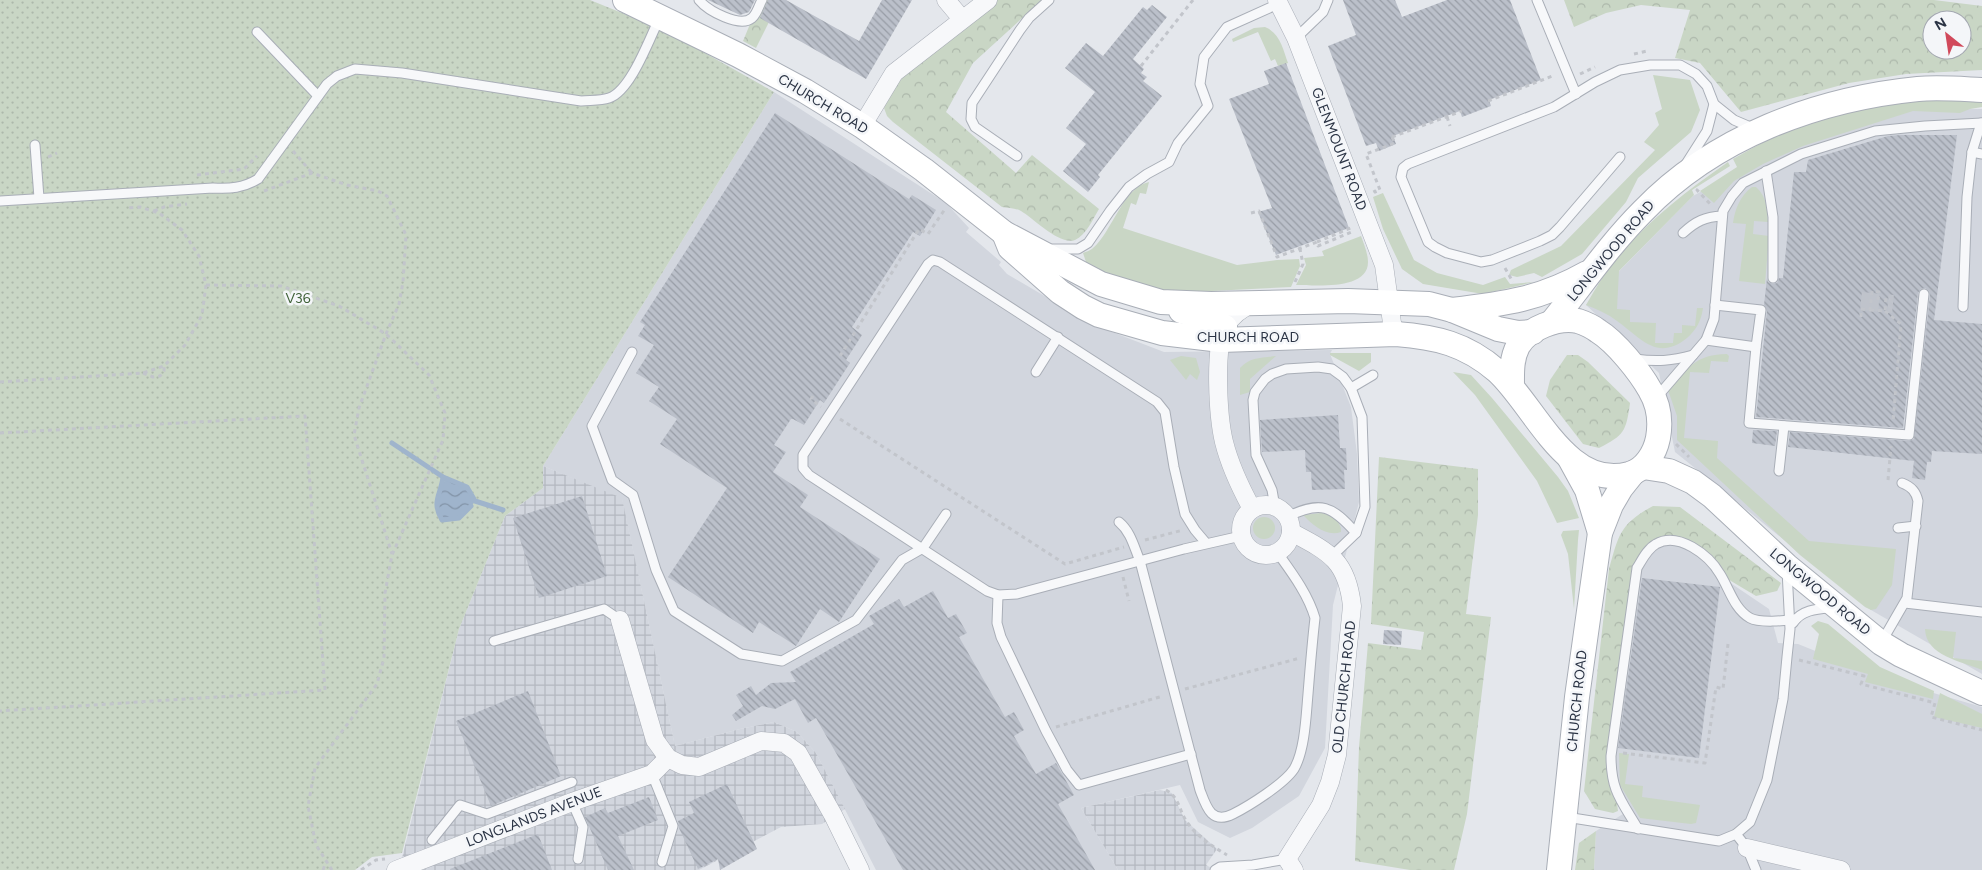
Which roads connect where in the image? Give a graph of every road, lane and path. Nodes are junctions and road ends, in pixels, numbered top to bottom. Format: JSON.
{"nodes":[{"id":1,"x":625,"y":0,"type":"edge"},
{"id":2,"x":699,"y":0,"type":"edge"},
{"id":3,"x":762,"y":0,"type":"edge"},
{"id":4,"x":946,"y":0,"type":"edge"},
{"id":5,"x":988,"y":0,"type":"edge"},
{"id":6,"x":1049,"y":0,"type":"edge"},
{"id":7,"x":1193,"y":0,"type":"edge"},
{"id":8,"x":1328,"y":0,"type":"edge"},
{"id":9,"x":1537,"y":0,"type":"edge"},
{"id":10,"x":1278,"y":2,"type":"edge"},
{"id":11,"x":660,"y":16,"type":"junction"},
{"id":12,"x":962,"y":20,"type":"junction"},
{"id":13,"x":257,"y":32,"type":"dead end"},
{"id":14,"x":1296,"y":38,"type":"junction"},
{"id":15,"x":1141,"y":66,"type":"dead end"},
{"id":16,"x":1566,"y":71,"type":"junction"},
{"id":17,"x":1982,"y":90,"type":"edge"},
{"id":18,"x":1576,"y":94,"type":"junction"},
{"id":19,"x":318,"y":96,"type":"junction"},
{"id":20,"x":1488,"y":101,"type":"dead end"},
{"id":21,"x":1714,"y":104,"type":"junction"},
{"id":22,"x":1462,"y":111,"type":"dead end"},
{"id":23,"x":1447,"y":117,"type":"junction"},
{"id":24,"x":1982,"y":123,"type":"edge"},
{"id":25,"x":862,"y":126,"type":"junction"},
{"id":26,"x":1450,"y":126,"type":"dead end"},
{"id":27,"x":1758,"y":130,"type":"junction"},
{"id":28,"x":35,"y":145,"type":"dead end"},
{"id":29,"x":263,"y":151,"type":"dead end"},
{"id":30,"x":293,"y":151,"type":"dead end"},
{"id":31,"x":1972,"y":152,"type":"junction"},
{"id":32,"x":57,"y":153,"type":"dead end"},
{"id":33,"x":1982,"y":154,"type":"edge"},
{"id":34,"x":1017,"y":156,"type":"dead end"},
{"id":35,"x":1620,"y":157,"type":"dead end"},
{"id":36,"x":44,"y":162,"type":"dead end"},
{"id":37,"x":1766,"y":171,"type":"junction"},
{"id":38,"x":312,"y":173,"type":"junction"},
{"id":39,"x":188,"y":176,"type":"dead end"},
{"id":40,"x":1678,"y":178,"type":"junction"},
{"id":41,"x":1372,"y":184,"type":"dead end"},
{"id":42,"x":1704,"y":185,"type":"dead end"},
{"id":43,"x":260,"y":192,"type":"dead end"},
{"id":44,"x":39,"y":198,"type":"junction"},
{"id":45,"x":0,"y":201,"type":"edge"},
{"id":46,"x":192,"y":203,"type":"dead end"},
{"id":47,"x":121,"y":208,"type":"dead end"},
{"id":48,"x":154,"y":211,"type":"junction"},
{"id":49,"x":1251,"y":213,"type":"dead end"},
{"id":50,"x":952,"y":215,"type":"dead end"},
{"id":51,"x":1722,"y":216,"type":"junction"},
{"id":52,"x":1369,"y":226,"type":"junction"},
{"id":53,"x":1349,"y":229,"type":"dead end"},
{"id":54,"x":1004,"y":233,"type":"junction"},
{"id":55,"x":1683,"y":233,"type":"dead end"},
{"id":56,"x":1317,"y":242,"type":"junction"},
{"id":57,"x":1033,"y":247,"type":"junction"},
{"id":58,"x":1300,"y":249,"type":"junction"},
{"id":59,"x":1591,"y":271,"type":"junction"},
{"id":60,"x":1773,"y":278,"type":"dead end"},
{"id":61,"x":1294,"y":284,"type":"dead end"},
{"id":62,"x":206,"y":285,"type":"junction"},
{"id":63,"x":1924,"y":294,"type":"dead end"},
{"id":64,"x":1886,"y":297,"type":"dead end"},
{"id":65,"x":1878,"y":300,"type":"dead end"},
{"id":66,"x":1161,"y":302,"type":"junction"},
{"id":67,"x":1390,"y":302,"type":"junction"},
{"id":68,"x":1254,"y":303,"type":"junction"},
{"id":69,"x":1715,"y":305,"type":"junction"},
{"id":70,"x":1963,"y":307,"type":"dead end"},
{"id":71,"x":1452,"y":310,"type":"junction"},
{"id":72,"x":1870,"y":310,"type":"junction"},
{"id":73,"x":1885,"y":311,"type":"junction"},
{"id":74,"x":1861,"y":317,"type":"dead end"},
{"id":75,"x":1542,"y":327,"type":"junction"},
{"id":76,"x":386,"y":334,"type":"junction"},
{"id":77,"x":1223,"y":334,"type":"junction"},
{"id":78,"x":1396,"y":334,"type":"junction"},
{"id":79,"x":1058,"y":337,"type":"junction"},
{"id":80,"x":1706,"y":340,"type":"junction"},
{"id":81,"x":1756,"y":347,"type":"junction"},
{"id":82,"x":632,"y":352,"type":"dead end"},
{"id":83,"x":1693,"y":355,"type":"junction"},
{"id":84,"x":840,"y":356,"type":"dead end"},
{"id":85,"x":1627,"y":358,"type":"junction"},
{"id":86,"x":164,"y":366,"type":"junction"},
{"id":87,"x":1036,"y":372,"type":"dead end"},
{"id":88,"x":143,"y":373,"type":"junction"},
{"id":89,"x":1373,"y":375,"type":"dead end"},
{"id":90,"x":0,"y":382,"type":"edge"},
{"id":91,"x":1512,"y":387,"type":"junction"},
{"id":92,"x":1352,"y":388,"type":"junction"},
{"id":93,"x":814,"y":396,"type":"dead end"},
{"id":94,"x":1655,"y":399,"type":"junction"},
{"id":95,"x":824,"y":408,"type":"dead end"},
{"id":96,"x":839,"y":418,"type":"dead end"},
{"id":97,"x":1784,"y":426,"type":"junction"},
{"id":98,"x":0,"y":433,"type":"edge"},
{"id":99,"x":1892,"y":433,"type":"junction"},
{"id":100,"x":1674,"y":435,"type":"dead end"},
{"id":101,"x":1569,"y":458,"type":"junction"},
{"id":102,"x":1695,"y":463,"type":"dead end"},
{"id":103,"x":1638,"y":470,"type":"junction"},
{"id":104,"x":1780,"y":471,"type":"dead end"},
{"id":105,"x":1888,"y":480,"type":"dead end"},
{"id":106,"x":1902,"y":483,"type":"dead end"},
{"id":107,"x":1252,"y":509,"type":"junction"},
{"id":108,"x":946,"y":514,"type":"dead end"},
{"id":109,"x":1284,"y":518,"type":"junction"},
{"id":110,"x":1119,"y":522,"type":"dead end"},
{"id":111,"x":1916,"y":526,"type":"junction"},
{"id":112,"x":1898,"y":528,"type":"dead end"},
{"id":113,"x":1187,"y":529,"type":"dead end"},
{"id":114,"x":1356,"y":533,"type":"junction"},
{"id":115,"x":1600,"y":533,"type":"junction"},
{"id":116,"x":1241,"y":536,"type":"junction"},
{"id":117,"x":1142,"y":541,"type":"dead end"},
{"id":118,"x":1206,"y":543,"type":"junction"},
{"id":119,"x":1124,"y":547,"type":"dead end"},
{"id":120,"x":922,"y":548,"type":"junction"},
{"id":121,"x":1277,"y":552,"type":"junction"},
{"id":122,"x":392,"y":555,"type":"junction"},
{"id":123,"x":1332,"y":556,"type":"junction"},
{"id":124,"x":1140,"y":561,"type":"junction"},
{"id":125,"x":1120,"y":566,"type":"junction"},
{"id":126,"x":1787,"y":566,"type":"junction"},
{"id":127,"x":998,"y":595,"type":"junction"},
{"id":128,"x":1129,"y":601,"type":"dead end"},
{"id":129,"x":1905,"y":603,"type":"junction"},
{"id":130,"x":1836,"y":607,"type":"junction"},
{"id":131,"x":1982,"y":612,"type":"edge"},
{"id":132,"x":620,"y":620,"type":"joint"},
{"id":133,"x":1792,"y":622,"type":"junction"},
{"id":134,"x":494,"y":641,"type":"dead end"},
{"id":135,"x":1881,"y":643,"type":"junction"},
{"id":136,"x":1728,"y":644,"type":"dead end"},
{"id":137,"x":1787,"y":657,"type":"junction"},
{"id":138,"x":1982,"y":693,"type":"edge"},
{"id":139,"x":0,"y":711,"type":"edge"},
{"id":140,"x":1982,"y":730,"type":"edge"},
{"id":141,"x":1612,"y":752,"type":"junction"},
{"id":142,"x":1191,"y":754,"type":"junction"},
{"id":143,"x":668,"y":758,"type":"junction"},
{"id":144,"x":652,"y":774,"type":"junction"},
{"id":145,"x":572,"y":782,"type":"dead end"},
{"id":146,"x":1166,"y":790,"type":"dead end"},
{"id":147,"x":531,"y":798,"type":"junction"},
{"id":148,"x":572,"y":802,"type":"junction"},
{"id":149,"x":538,"y":815,"type":"junction"},
{"id":150,"x":1565,"y":817,"type":"junction"},
{"id":151,"x":1638,"y":829,"type":"junction"},
{"id":152,"x":432,"y":840,"type":"dead end"},
{"id":153,"x":1742,"y":841,"type":"junction"},
{"id":154,"x":578,"y":859,"type":"dead end"},
{"id":155,"x":327,"y":862,"type":"junction"},
{"id":156,"x":662,"y":862,"type":"dead end"},
{"id":157,"x":425,"y":864,"type":"edge"},
{"id":158,"x":1291,"y":864,"type":"edge"},
{"id":159,"x":1253,"y":865,"type":"junction"},
{"id":160,"x":323,"y":870,"type":"edge"},
{"id":161,"x":332,"y":870,"type":"edge"},
{"id":162,"x":396,"y":870,"type":"edge"},
{"id":163,"x":860,"y":870,"type":"edge"},
{"id":164,"x":1216,"y":870,"type":"edge"},
{"id":165,"x":1559,"y":870,"type":"edge"},
{"id":166,"x":1756,"y":870,"type":"edge"},
{"id":167,"x":1841,"y":870,"type":"edge"}],
"edges":[{"from":1,"to":11,"type":"street","name":"CHURCH ROAD"},
{"from":2,"to":3,"type":"lane"},
{"from":4,"to":12,"type":"street"},
{"from":5,"to":12,"type":"street"},
{"from":6,"to":34,"type":"lane"},
{"from":7,"to":15,"type":"path"},
{"from":8,"to":14,"type":"lane"},
{"from":9,"to":16,"type":"lane"},
{"from":10,"to":14,"type":"street","name":"GLENMOUNT ROAD"},
{"from":10,"to":57,"type":"lane"},
{"from":11,"to":19,"type":"lane"},
{"from":11,"to":25,"type":"street","name":"CHURCH ROAD"},
{"from":12,"to":25,"type":"street"},
{"from":13,"to":19,"type":"lane"},
{"from":14,"to":52,"type":"street","name":"GLENMOUNT ROAD"},
{"from":16,"to":18,"type":"lane"},
{"from":16,"to":20,"type":"path"},
{"from":17,"to":27,"type":"street","name":"LONGWOOD ROAD"},
{"from":18,"to":21,"type":"lane"},
{"from":18,"to":35,"type":"lane"},
{"from":19,"to":44,"type":"lane"},
{"from":21,"to":27,"type":"lane"},
{"from":21,"to":40,"type":"lane"},
{"from":22,"to":23,"type":"path"},
{"from":23,"to":26,"type":"path"},
{"from":23,"to":41,"type":"path"},
{"from":24,"to":31,"type":"lane"},
{"from":24,"to":37,"type":"lane"},
{"from":25,"to":54,"type":"street","name":"CHURCH ROAD"},
{"from":27,"to":40,"type":"street","name":"LONGWOOD ROAD"},
{"from":28,"to":44,"type":"lane"},
{"from":29,"to":39,"type":"path"},
{"from":30,"to":38,"type":"path"},
{"from":31,"to":33,"type":"lane"},
{"from":31,"to":70,"type":"lane"},
{"from":32,"to":36,"type":"path"},
{"from":37,"to":51,"type":"lane"},
{"from":37,"to":60,"type":"lane"},
{"from":38,"to":43,"type":"path"},
{"from":38,"to":76,"type":"path"},
{"from":40,"to":59,"type":"street","name":"LONGWOOD ROAD"},
{"from":42,"to":51,"type":"path"},
{"from":44,"to":45,"type":"lane"},
{"from":46,"to":48,"type":"path"},
{"from":47,"to":48,"type":"path"},
{"from":48,"to":62,"type":"path"},
{"from":49,"to":58,"type":"path"},
{"from":50,"to":84,"type":"path"},
{"from":51,"to":55,"type":"lane"},
{"from":51,"to":69,"type":"lane"},
{"from":52,"to":56,"type":"path"},
{"from":52,"to":67,"type":"street","name":"GLENMOUNT ROAD"},
{"from":53,"to":56,"type":"path"},
{"from":54,"to":57,"type":"street","name":"CHURCH ROAD"},
{"from":54,"to":77,"type":"street","name":"CHURCH ROAD"},
{"from":56,"to":58,"type":"path"},
{"from":57,"to":66,"type":"street","name":"CHURCH ROAD"},
{"from":58,"to":61,"type":"path"},
{"from":59,"to":71,"type":"street"},
{"from":59,"to":75,"type":"street","name":"LONGWOOD ROAD"},
{"from":62,"to":76,"type":"path"},
{"from":62,"to":86,"type":"path"},
{"from":63,"to":99,"type":"lane"},
{"from":64,"to":73,"type":"path"},
{"from":65,"to":72,"type":"path"},
{"from":66,"to":68,"type":"street","name":"CHURCH ROAD"},
{"from":66,"to":77,"type":"street"},
{"from":67,"to":68,"type":"street","name":"CHURCH ROAD"},
{"from":67,"to":71,"type":"street","name":"CHURCH ROAD"},
{"from":67,"to":78,"type":"street","name":"GLENMOUNT ROAD"},
{"from":68,"to":77,"type":"street"},
{"from":69,"to":80,"type":"lane"},
{"from":69,"to":81,"type":"lane"},
{"from":71,"to":75,"type":"street","name":"CHURCH ROAD"},
{"from":72,"to":73,"type":"path"},
{"from":72,"to":74,"type":"path"},
{"from":73,"to":99,"type":"path"},
{"from":75,"to":85,"type":"street"},
{"from":75,"to":91,"type":"street"},
{"from":76,"to":122,"type":"path"},
{"from":76,"to":122,"type":"path"},
{"from":77,"to":78,"type":"street","name":"CHURCH ROAD"},
{"from":77,"to":107,"type":"street"},
{"from":78,"to":91,"type":"street","name":"CHURCH ROAD"},
{"from":79,"to":87,"type":"lane"},
{"from":79,"to":118,"type":"lane"},
{"from":79,"to":120,"type":"lane"},
{"from":80,"to":81,"type":"lane"},
{"from":80,"to":83,"type":"lane"},
{"from":81,"to":97,"type":"lane"},
{"from":82,"to":120,"type":"lane"},
{"from":83,"to":85,"type":"lane"},
{"from":83,"to":94,"type":"lane"},
{"from":85,"to":94,"type":"street"},
{"from":86,"to":88,"type":"path"},
{"from":86,"to":88,"type":"path"},
{"from":88,"to":90,"type":"path"},
{"from":89,"to":92,"type":"lane"},
{"from":91,"to":101,"type":"street"},
{"from":92,"to":109,"type":"lane"},
{"from":92,"to":114,"type":"lane"},
{"from":93,"to":95,"type":"path"},
{"from":94,"to":103,"type":"street"},
{"from":96,"to":119,"type":"path"},
{"from":97,"to":99,"type":"lane"},
{"from":97,"to":104,"type":"lane"},
{"from":98,"to":139,"type":"path"},
{"from":99,"to":105,"type":"path"},
{"from":100,"to":102,"type":"path"},
{"from":101,"to":103,"type":"street"},
{"from":101,"to":115,"type":"street","name":"CHURCH ROAD"},
{"from":103,"to":115,"type":"street","name":"CHURCH ROAD"},
{"from":103,"to":126,"type":"street","name":"LONGWOOD ROAD"},
{"from":106,"to":111,"type":"lane"},
{"from":107,"to":109,"type":"street"},
{"from":107,"to":116,"type":"street"},
{"from":108,"to":120,"type":"lane"},
{"from":109,"to":114,"type":"lane"},
{"from":109,"to":121,"type":"street"},
{"from":109,"to":123,"type":"street","name":"OLD CHURCH ROAD"},
{"from":110,"to":124,"type":"lane"},
{"from":111,"to":112,"type":"lane"},
{"from":111,"to":129,"type":"lane"},
{"from":113,"to":117,"type":"path"},
{"from":114,"to":123,"type":"lane"},
{"from":115,"to":150,"type":"street","name":"CHURCH ROAD"},
{"from":116,"to":118,"type":"lane"},
{"from":116,"to":121,"type":"street"},
{"from":118,"to":124,"type":"lane"},
{"from":120,"to":127,"type":"lane"},
{"from":121,"to":142,"type":"lane"},
{"from":122,"to":155,"type":"path"},
{"from":123,"to":158,"type":"street","name":"OLD CHURCH ROAD"},
{"from":124,"to":125,"type":"lane"},
{"from":124,"to":142,"type":"lane"},
{"from":125,"to":127,"type":"lane"},
{"from":125,"to":128,"type":"path"},
{"from":126,"to":130,"type":"street","name":"LONGWOOD ROAD"},
{"from":126,"to":133,"type":"lane"},
{"from":127,"to":142,"type":"lane"},
{"from":129,"to":131,"type":"lane"},
{"from":129,"to":135,"type":"lane"},
{"from":130,"to":133,"type":"lane"},
{"from":130,"to":135,"type":"street","name":"LONGWOOD ROAD"},
{"from":132,"to":134,"type":"lane"},
{"from":132,"to":143,"type":"street"},
{"from":133,"to":137,"type":"lane"},
{"from":133,"to":141,"type":"lane"},
{"from":135,"to":138,"type":"street","name":"LONGWOOD ROAD"},
{"from":136,"to":141,"type":"path"},
{"from":137,"to":140,"type":"path"},
{"from":137,"to":153,"type":"lane"},
{"from":141,"to":151,"type":"lane"},
{"from":143,"to":144,"type":"street","name":"LONGLANDS AVENUE"},
{"from":143,"to":163,"type":"street"},
{"from":144,"to":148,"type":"street","name":"LONGLANDS AVENUE"},
{"from":144,"to":156,"type":"lane"},
{"from":145,"to":147,"type":"lane"},
{"from":146,"to":159,"type":"path"},
{"from":147,"to":149,"type":"lane"},
{"from":147,"to":152,"type":"lane"},
{"from":148,"to":149,"type":"street","name":"LONGLANDS AVENUE"},
{"from":148,"to":154,"type":"lane"},
{"from":149,"to":157,"type":"street","name":"LONGLANDS AVENUE"},
{"from":150,"to":151,"type":"lane"},
{"from":150,"to":165,"type":"street","name":"CHURCH ROAD"},
{"from":151,"to":153,"type":"lane"},
{"from":153,"to":166,"type":"lane"},
{"from":153,"to":167,"type":"street"},
{"from":155,"to":160,"type":"path"},
{"from":155,"to":161,"type":"path"},
{"from":157,"to":162,"type":"street","name":"LONGLANDS AVENUE"},
{"from":158,"to":159,"type":"lane"},
{"from":159,"to":164,"type":"lane"}]}
